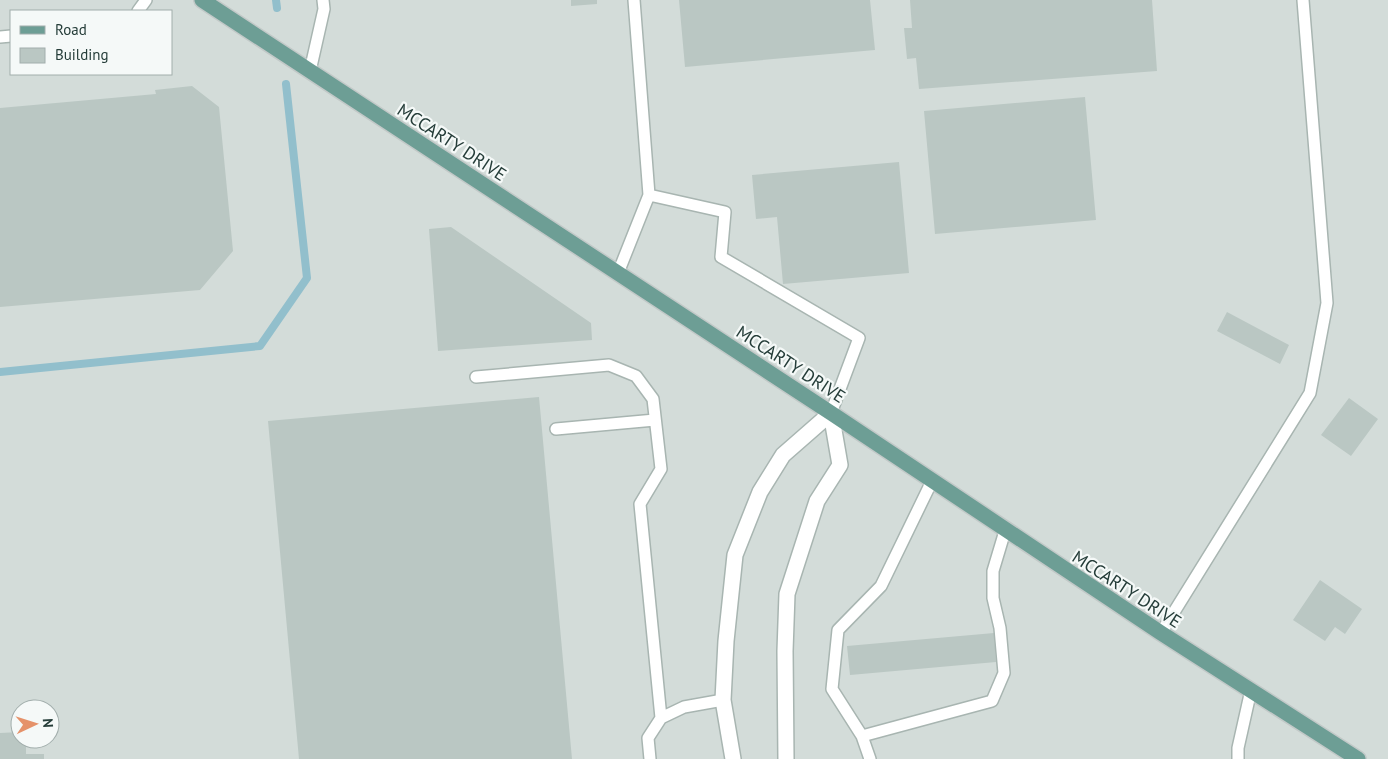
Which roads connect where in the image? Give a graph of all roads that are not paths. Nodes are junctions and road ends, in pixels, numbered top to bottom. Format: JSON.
{"nodes":[{"id":1,"x":202,"y":0,"type":"edge"},
{"id":2,"x":323,"y":0,"type":"edge"},
{"id":3,"x":634,"y":0,"type":"edge"},
{"id":4,"x":1303,"y":0,"type":"edge"},
{"id":5,"x":310,"y":71,"type":"junction"},
{"id":6,"x":649,"y":195,"type":"junction"},
{"id":7,"x":618,"y":273,"type":"junction"},
{"id":8,"x":476,"y":377,"type":"dead end"},
{"id":9,"x":831,"y":412,"type":"junction"},
{"id":10,"x":656,"y":420,"type":"junction"},
{"id":11,"x":556,"y":429,"type":"dead end"},
{"id":12,"x":932,"y":481,"type":"junction"},
{"id":13,"x":1005,"y":531,"type":"junction"},
{"id":14,"x":1161,"y":633,"type":"junction"},
{"id":15,"x":1251,"y":690,"type":"junction"},
{"id":16,"x":723,"y":700,"type":"junction"},
{"id":17,"x":661,"y":718,"type":"junction"},
{"id":18,"x":862,"y":736,"type":"junction"},
{"id":19,"x":650,"y":759,"type":"edge"},
{"id":20,"x":733,"y":759,"type":"edge"},
{"id":21,"x":786,"y":759,"type":"edge"},
{"id":22,"x":870,"y":759,"type":"edge"},
{"id":23,"x":1238,"y":759,"type":"edge"},
{"id":24,"x":1358,"y":759,"type":"edge"}],
"edges":[{"from":1,"to":5,"type":"main road","name":"MCCARTY DRIVE"},
{"from":2,"to":5,"type":"lane"},
{"from":3,"to":6,"type":"lane"},
{"from":4,"to":14,"type":"lane"},
{"from":5,"to":7,"type":"main road","name":"MCCARTY DRIVE"},
{"from":6,"to":7,"type":"lane"},
{"from":6,"to":9,"type":"lane"},
{"from":7,"to":9,"type":"main road","name":"MCCARTY DRIVE"},
{"from":8,"to":10,"type":"lane"},
{"from":9,"to":12,"type":"main road","name":"MCCARTY DRIVE"},
{"from":9,"to":16,"type":"street"},
{"from":9,"to":21,"type":"street"},
{"from":10,"to":11,"type":"lane"},
{"from":10,"to":17,"type":"lane"},
{"from":12,"to":13,"type":"main road","name":"MCCARTY DRIVE"},
{"from":12,"to":18,"type":"lane"},
{"from":13,"to":14,"type":"main road","name":"MCCARTY DRIVE"},
{"from":13,"to":18,"type":"lane"},
{"from":14,"to":15,"type":"main road","name":"MCCARTY DRIVE"},
{"from":15,"to":23,"type":"lane"},
{"from":15,"to":24,"type":"main road","name":"MCCARTY DRIVE"},
{"from":16,"to":17,"type":"lane"},
{"from":16,"to":20,"type":"street"},
{"from":17,"to":19,"type":"lane"},
{"from":18,"to":22,"type":"lane"}]}
